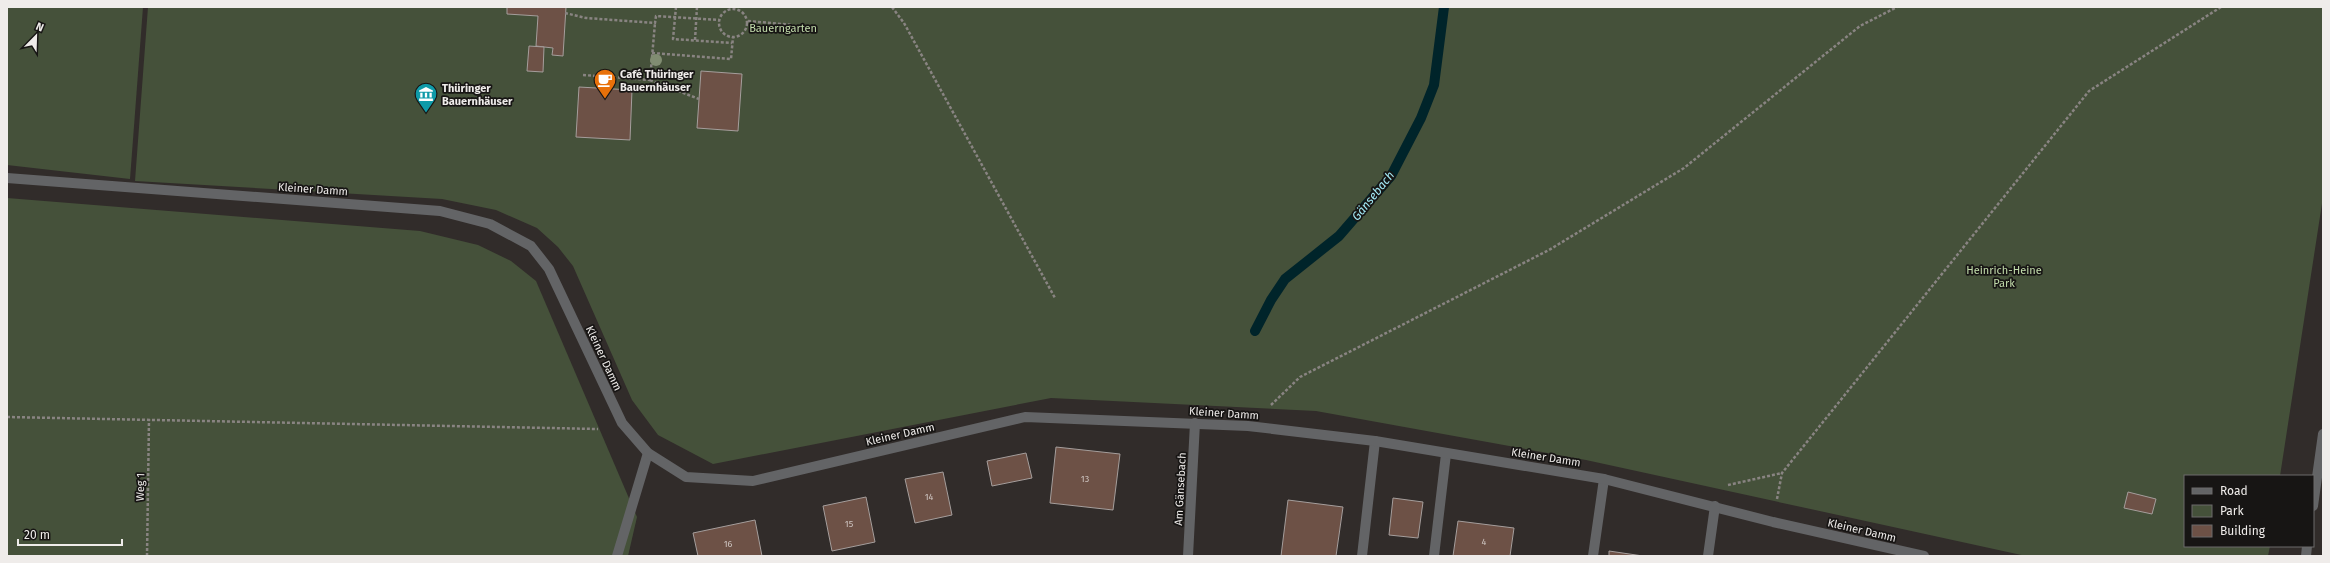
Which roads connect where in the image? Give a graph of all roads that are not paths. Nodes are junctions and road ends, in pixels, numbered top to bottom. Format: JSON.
{"nodes":[{"id":1,"x":7,"y":178,"type":"edge"},
{"id":2,"x":1195,"y":423,"type":"junction"},
{"id":3,"x":2323,"y":434,"type":"edge"},
{"id":4,"x":1375,"y":441,"type":"junction"},
{"id":5,"x":648,"y":453,"type":"junction"},
{"id":6,"x":1446,"y":454,"type":"junction"},
{"id":7,"x":1604,"y":479,"type":"junction"},
{"id":8,"x":2314,"y":499,"type":"edge"},
{"id":9,"x":1715,"y":506,"type":"junction"},
{"id":10,"x":617,"y":556,"type":"edge"},
{"id":11,"x":1188,"y":556,"type":"edge"},
{"id":12,"x":1362,"y":556,"type":"edge"},
{"id":13,"x":1434,"y":556,"type":"edge"},
{"id":14,"x":1593,"y":556,"type":"edge"},
{"id":15,"x":1708,"y":556,"type":"edge"},
{"id":16,"x":1924,"y":556,"type":"edge"}],
"edges":[{"from":1,"to":5,"type":"street","name":"Kleiner Damm"},
{"from":2,"to":4,"type":"street","name":"Kleiner Damm"},
{"from":2,"to":5,"type":"street","name":"Kleiner Damm"},
{"from":2,"to":11,"type":"street","name":"Am Gänsebach"},
{"from":3,"to":8,"type":"street"},
{"from":4,"to":6,"type":"street","name":"Kleiner Damm"},
{"from":4,"to":12,"type":"street"},
{"from":5,"to":10,"type":"street"},
{"from":6,"to":7,"type":"street","name":"Kleiner Damm"},
{"from":6,"to":13,"type":"street"},
{"from":7,"to":9,"type":"street","name":"Kleiner Damm"},
{"from":7,"to":14,"type":"street"},
{"from":9,"to":15,"type":"street"},
{"from":9,"to":16,"type":"street","name":"Kleiner Damm"}]}
